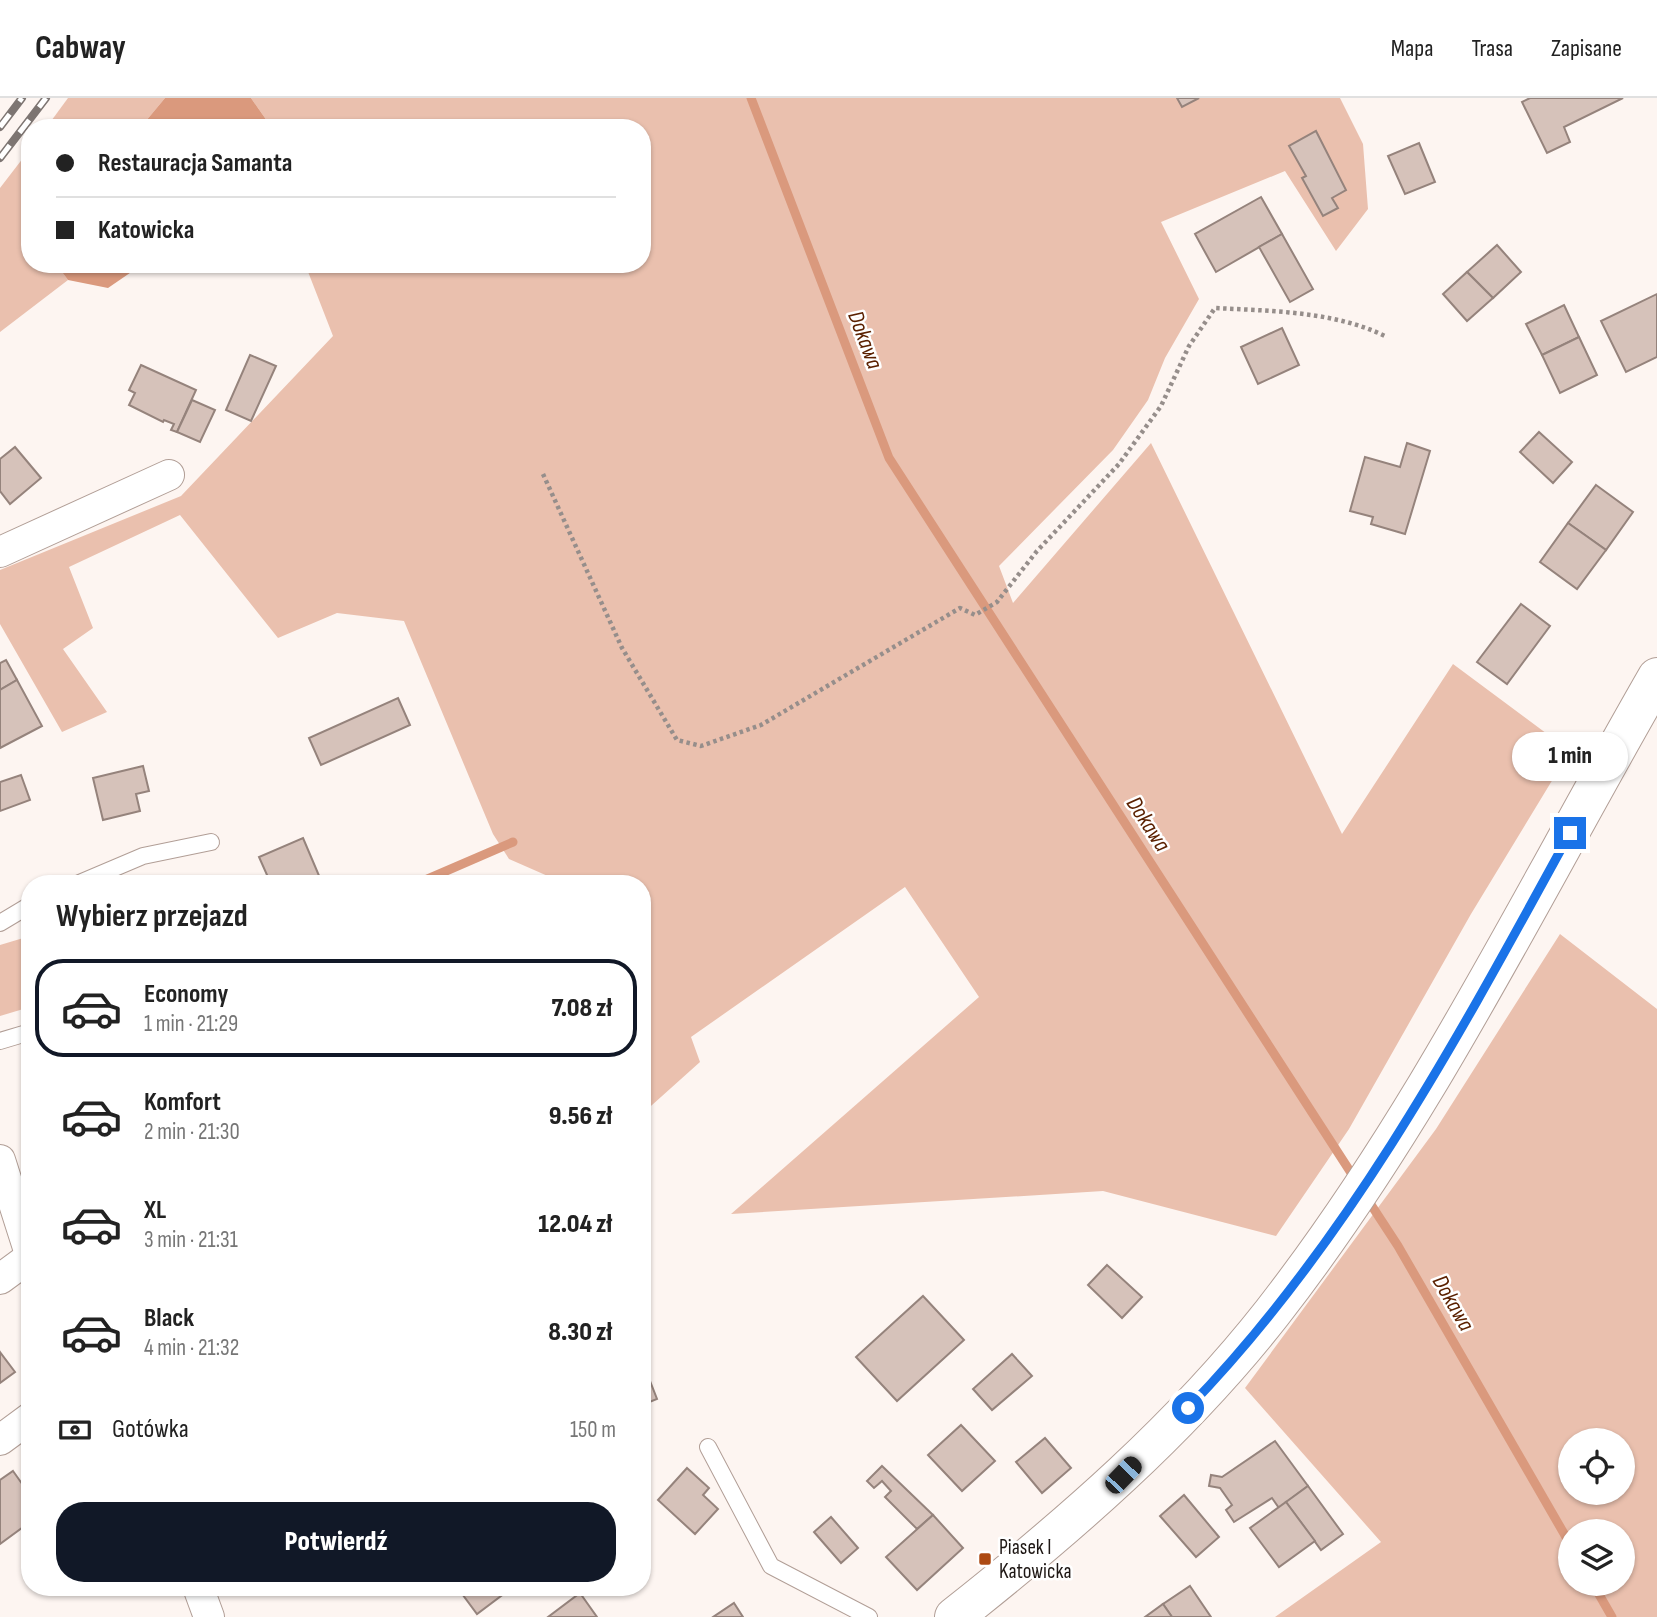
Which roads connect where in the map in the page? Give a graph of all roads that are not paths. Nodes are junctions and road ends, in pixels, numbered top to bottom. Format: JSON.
{"nodes":[{"id":1,"x":170,"y":474,"type":"dead end"},
{"id":2,"x":0,"y":552,"type":"edge"},
{"id":3,"x":1657,"y":677,"type":"edge"},
{"id":4,"x":211,"y":842,"type":"dead end"},
{"id":5,"x":99,"y":875,"type":"edge"},
{"id":6,"x":21,"y":910,"type":"edge"},
{"id":7,"x":0,"y":923,"type":"edge"},
{"id":8,"x":21,"y":1035,"type":"edge"},
{"id":9,"x":0,"y":1041,"type":"edge"},
{"id":10,"x":0,"y":1160,"type":"edge"},
{"id":11,"x":21,"y":1227,"type":"edge"},
{"id":12,"x":21,"y":1263,"type":"edge"},
{"id":13,"x":0,"y":1279,"type":"edge"},
{"id":14,"x":21,"y":1425,"type":"edge"},
{"id":15,"x":0,"y":1440,"type":"edge"},
{"id":16,"x":708,"y":1447,"type":"dead end"},
{"id":17,"x":201,"y":1596,"type":"edge"},
{"id":18,"x":209,"y":1617,"type":"edge"},
{"id":19,"x":869,"y":1617,"type":"edge"},
{"id":20,"x":954,"y":1617,"type":"edge"}],
"edges":[{"from":1,"to":2,"type":"street"},
{"from":3,"to":20,"type":"street"},
{"from":4,"to":5,"type":"lane"},
{"from":6,"to":7,"type":"lane"},
{"from":8,"to":9,"type":"lane"},
{"from":10,"to":11,"type":"street"},
{"from":12,"to":13,"type":"street"},
{"from":14,"to":15,"type":"street"},
{"from":16,"to":19,"type":"lane"},
{"from":17,"to":18,"type":"street"}]}
